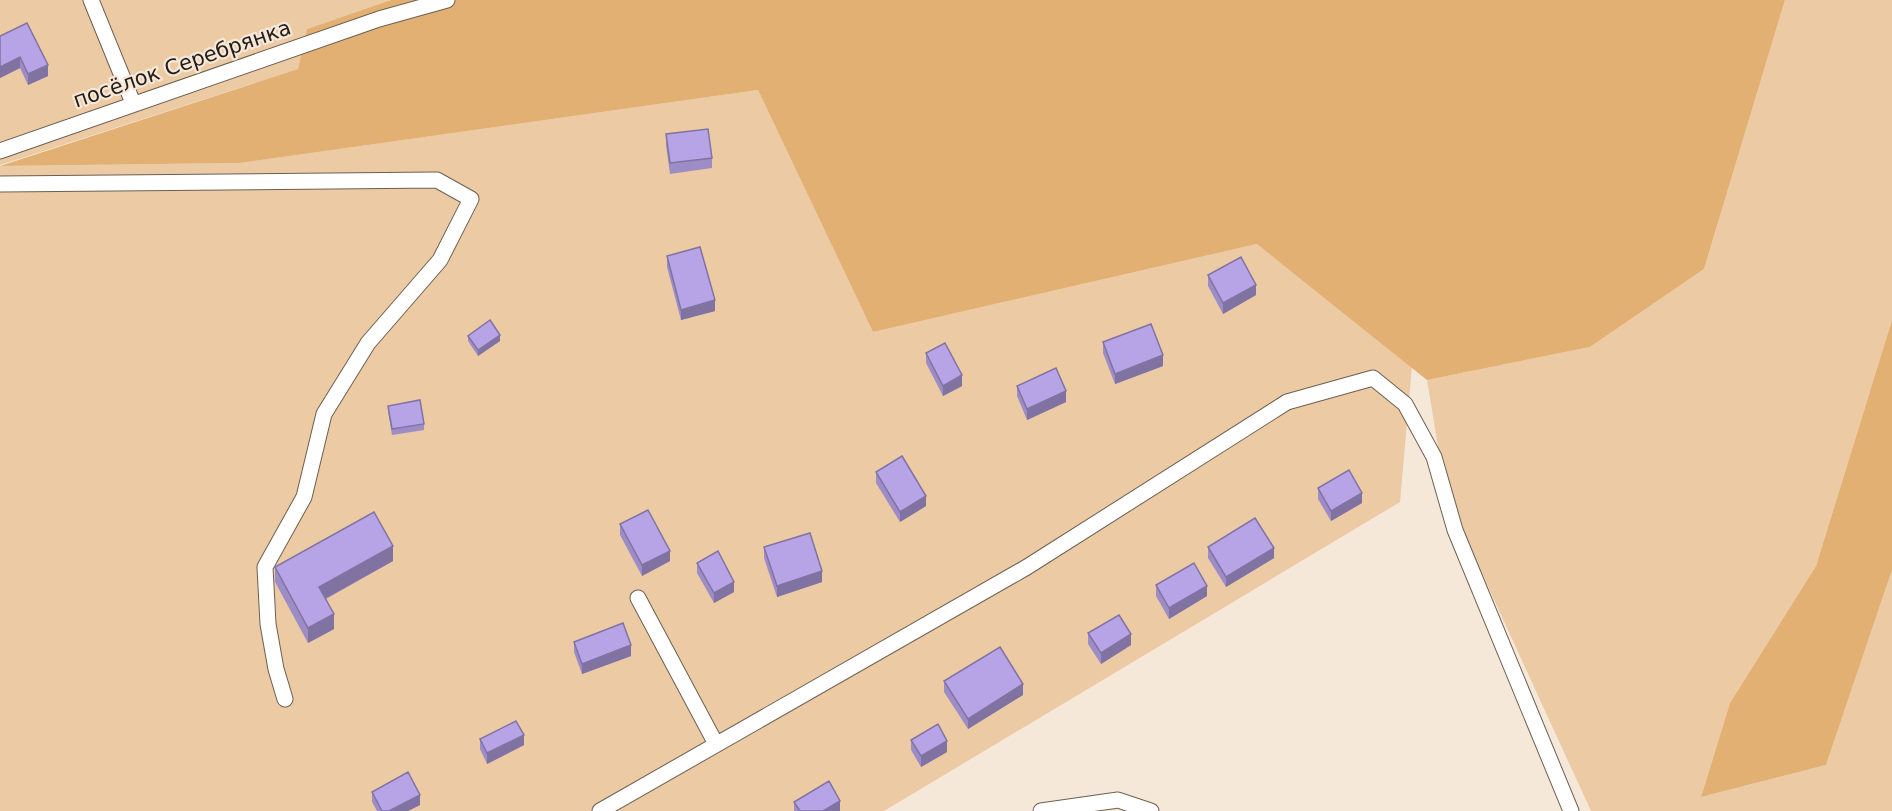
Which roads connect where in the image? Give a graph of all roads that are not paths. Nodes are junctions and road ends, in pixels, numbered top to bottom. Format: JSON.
{"nodes":[{"id":1,"x":91,"y":0,"type":"edge"},
{"id":2,"x":447,"y":0,"type":"edge"},
{"id":3,"x":133,"y":103,"type":"junction"},
{"id":4,"x":0,"y":151,"type":"edge"},
{"id":5,"x":0,"y":184,"type":"edge"},
{"id":6,"x":638,"y":598,"type":"dead end"},
{"id":7,"x":285,"y":699,"type":"dead end"},
{"id":8,"x":716,"y":744,"type":"junction"},
{"id":9,"x":600,"y":811,"type":"edge"},
{"id":10,"x":1041,"y":811,"type":"edge"},
{"id":11,"x":1151,"y":811,"type":"edge"},
{"id":12,"x":1571,"y":811,"type":"edge"}],
"edges":[{"from":1,"to":3,"type":"lane"},
{"from":2,"to":3,"type":"lane","name":"посёлок Серебрянка"},
{"from":3,"to":4,"type":"lane","name":"посёлок Серебрянка"},
{"from":5,"to":7,"type":"lane"},
{"from":6,"to":8,"type":"lane"},
{"from":8,"to":9,"type":"lane"},
{"from":8,"to":12,"type":"lane"},
{"from":10,"to":11,"type":"lane"}]}
